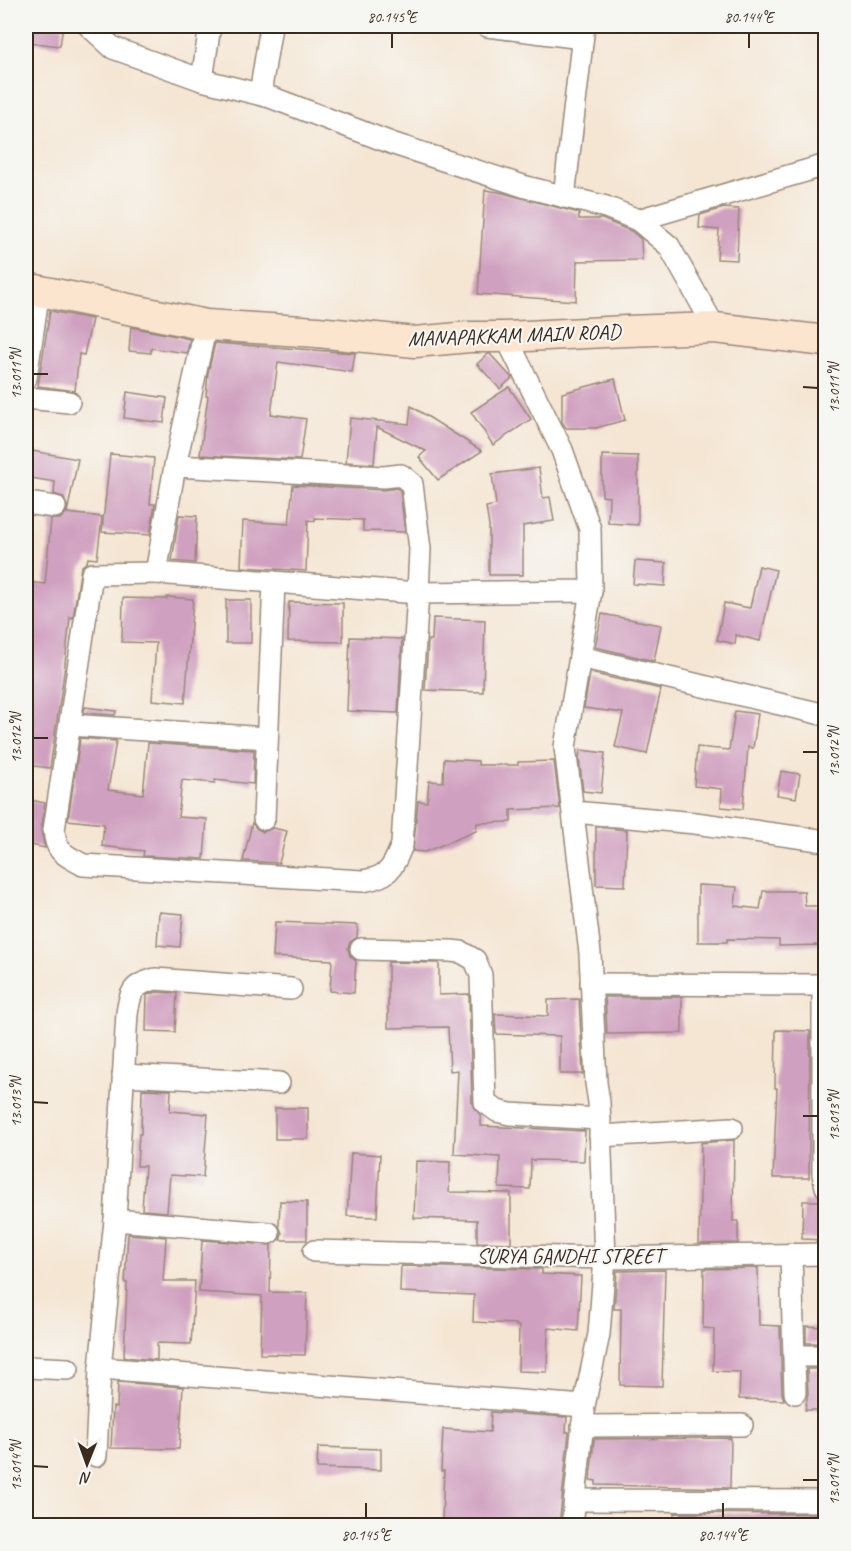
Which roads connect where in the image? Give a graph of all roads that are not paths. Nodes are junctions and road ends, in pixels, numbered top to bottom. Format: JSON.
{"nodes":[{"id":1,"x":89,"y":26,"type":"edge"},
{"id":2,"x":210,"y":26,"type":"edge"},
{"id":3,"x":271,"y":26,"type":"edge"},
{"id":4,"x":487,"y":26,"type":"edge"},
{"id":5,"x":583,"y":32,"type":"edge"},
{"id":6,"x":202,"y":80,"type":"junction"},
{"id":7,"x":260,"y":94,"type":"junction"},
{"id":8,"x":825,"y":165,"type":"edge"},
{"id":9,"x":564,"y":196,"type":"junction"},
{"id":10,"x":638,"y":220,"type":"junction"},
{"id":11,"x":32,"y":289,"type":"edge"},
{"id":12,"x":206,"y":325,"type":"junction"},
{"id":13,"x":715,"y":328,"type":"junction"},
{"id":14,"x":506,"y":337,"type":"junction"},
{"id":15,"x":825,"y":341,"type":"edge"},
{"id":16,"x":26,"y":378,"type":"edge"},
{"id":17,"x":26,"y":398,"type":"edge"},
{"id":18,"x":69,"y":402,"type":"dead end"},
{"id":19,"x":175,"y":466,"type":"junction"},
{"id":20,"x":26,"y":503,"type":"edge"},
{"id":21,"x":55,"y":507,"type":"dead end"},
{"id":22,"x":156,"y":573,"type":"junction"},
{"id":23,"x":274,"y":582,"type":"junction"},
{"id":24,"x":591,"y":591,"type":"junction"},
{"id":25,"x":418,"y":593,"type":"junction"},
{"id":26,"x":580,"y":657,"type":"junction"},
{"id":27,"x":825,"y":715,"type":"edge"},
{"id":28,"x":70,"y":725,"type":"junction"},
{"id":29,"x":267,"y":738,"type":"junction"},
{"id":30,"x":574,"y":812,"type":"junction"},
{"id":31,"x":264,"y":819,"type":"dead end"},
{"id":32,"x":825,"y":841,"type":"edge"},
{"id":33,"x":361,"y":949,"type":"dead end"},
{"id":34,"x":591,"y":984,"type":"junction"},
{"id":35,"x":824,"y":985,"type":"edge"},
{"id":36,"x":291,"y":989,"type":"dead end"},
{"id":37,"x":123,"y":1075,"type":"junction"},
{"id":38,"x":279,"y":1083,"type":"dead end"},
{"id":39,"x":600,"y":1128,"type":"junction"},
{"id":40,"x":732,"y":1128,"type":"dead end"},
{"id":41,"x":825,"y":1187,"type":"edge"},
{"id":42,"x":115,"y":1220,"type":"junction"},
{"id":43,"x":269,"y":1233,"type":"dead end"},
{"id":44,"x":314,"y":1251,"type":"dead end"},
{"id":45,"x":791,"y":1254,"type":"junction"},
{"id":46,"x":825,"y":1254,"type":"edge"},
{"id":47,"x":604,"y":1258,"type":"junction"},
{"id":48,"x":794,"y":1356,"type":"junction"},
{"id":49,"x":825,"y":1356,"type":"edge"},
{"id":50,"x":26,"y":1367,"type":"edge"},
{"id":51,"x":100,"y":1368,"type":"junction"},
{"id":52,"x":68,"y":1369,"type":"dead end"},
{"id":53,"x":795,"y":1393,"type":"dead end"},
{"id":54,"x":583,"y":1416,"type":"junction"},
{"id":55,"x":742,"y":1425,"type":"dead end"},
{"id":56,"x":96,"y":1455,"type":"dead end"},
{"id":57,"x":575,"y":1500,"type":"junction"},
{"id":58,"x":825,"y":1501,"type":"edge"},
{"id":59,"x":572,"y":1526,"type":"edge"}],
"edges":[{"from":1,"to":6,"type":"street"},
{"from":2,"to":6,"type":"street"},
{"from":3,"to":7,"type":"street"},
{"from":4,"to":5,"type":"street"},
{"from":5,"to":9,"type":"street"},
{"from":6,"to":7,"type":"street"},
{"from":7,"to":9,"type":"street"},
{"from":8,"to":10,"type":"street"},
{"from":9,"to":10,"type":"street"},
{"from":10,"to":13,"type":"street"},
{"from":11,"to":12,"type":"main road","name":"MANAPAKKAM MAIN ROAD"},
{"from":11,"to":16,"type":"street"},
{"from":12,"to":14,"type":"main road","name":"MANAPAKKAM MAIN ROAD"},
{"from":12,"to":19,"type":"street"},
{"from":13,"to":14,"type":"main road","name":"MANAPAKKAM MAIN ROAD"},
{"from":13,"to":15,"type":"main road","name":"MANAPAKKAM MAIN ROAD"},
{"from":14,"to":24,"type":"street"},
{"from":17,"to":18,"type":"street"},
{"from":19,"to":22,"type":"street"},
{"from":19,"to":25,"type":"street"},
{"from":20,"to":21,"type":"street"},
{"from":22,"to":23,"type":"street"},
{"from":22,"to":28,"type":"street"},
{"from":23,"to":25,"type":"street"},
{"from":23,"to":29,"type":"street"},
{"from":24,"to":25,"type":"street"},
{"from":24,"to":26,"type":"street"},
{"from":25,"to":28,"type":"street"},
{"from":26,"to":27,"type":"street"},
{"from":26,"to":30,"type":"street"},
{"from":28,"to":29,"type":"street"},
{"from":29,"to":31,"type":"street"},
{"from":30,"to":32,"type":"street"},
{"from":30,"to":34,"type":"street"},
{"from":33,"to":39,"type":"street"},
{"from":34,"to":35,"type":"street"},
{"from":34,"to":39,"type":"street"},
{"from":35,"to":41,"type":"street"},
{"from":36,"to":37,"type":"street"},
{"from":37,"to":38,"type":"street"},
{"from":37,"to":42,"type":"street"},
{"from":39,"to":40,"type":"street"},
{"from":39,"to":47,"type":"street"},
{"from":42,"to":43,"type":"street"},
{"from":42,"to":51,"type":"street"},
{"from":44,"to":47,"type":"street","name":"SURYA GANDHI STREET"},
{"from":45,"to":46,"type":"street","name":"SURYA GANDHI STREET"},
{"from":45,"to":47,"type":"street","name":"SURYA GANDHI STREET"},
{"from":45,"to":48,"type":"street"},
{"from":47,"to":54,"type":"street"},
{"from":48,"to":49,"type":"street"},
{"from":48,"to":53,"type":"street"},
{"from":50,"to":52,"type":"street"},
{"from":51,"to":54,"type":"street"},
{"from":51,"to":56,"type":"street"},
{"from":54,"to":55,"type":"street"},
{"from":54,"to":57,"type":"street"},
{"from":57,"to":58,"type":"street"},
{"from":57,"to":59,"type":"street"}]}
